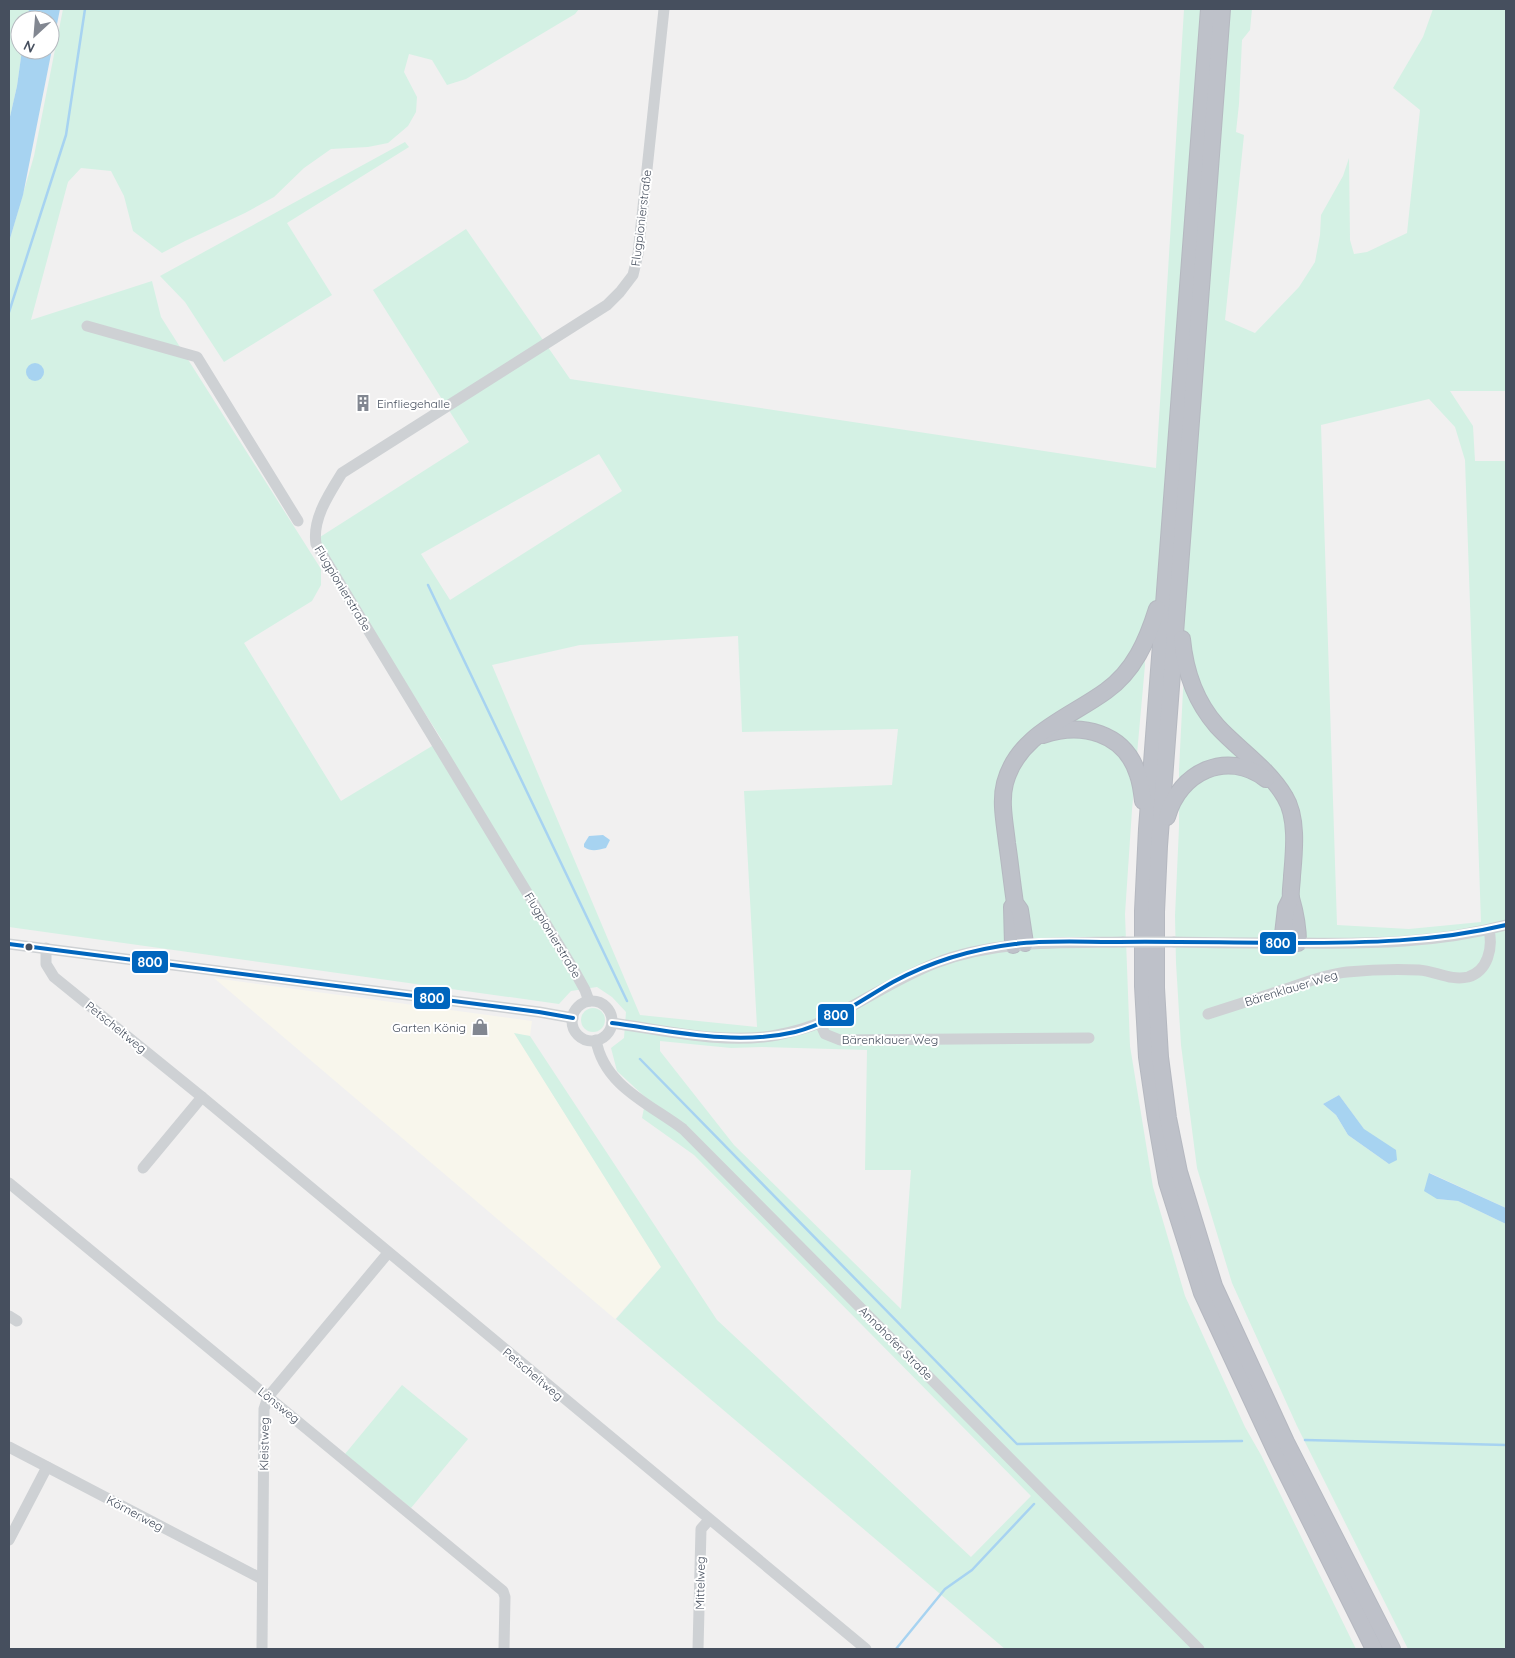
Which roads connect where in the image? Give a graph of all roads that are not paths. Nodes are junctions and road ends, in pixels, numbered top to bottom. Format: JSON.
{"nodes":[{"id":1,"x":664,"y":9,"type":"edge"},
{"id":2,"x":1209,"y":9,"type":"edge"},
{"id":3,"x":1222,"y":9,"type":"edge"},
{"id":4,"x":87,"y":326,"type":"dead end"},
{"id":5,"x":298,"y":521,"type":"dead end"},
{"id":6,"x":1166,"y":578,"type":"junction"},
{"id":7,"x":1178,"y":597,"type":"junction"},
{"id":8,"x":1036,"y":737,"type":"junction"},
{"id":9,"x":1278,"y":788,"type":"junction"},
{"id":10,"x":1147,"y":829,"type":"junction"},
{"id":11,"x":1159,"y":846,"type":"junction"},
{"id":12,"x":1506,"y":925,"type":"edge"},
{"id":13,"x":1489,"y":930,"type":"junction"},
{"id":14,"x":1290,"y":943,"type":"junction"},
{"id":15,"x":9,"y":944,"type":"edge"},
{"id":16,"x":1019,"y":944,"type":"junction"},
{"id":17,"x":46,"y":948,"type":"junction"},
{"id":18,"x":588,"y":1001,"type":"junction"},
{"id":19,"x":1208,"y":1014,"type":"dead end"},
{"id":20,"x":573,"y":1018,"type":"junction"},
{"id":21,"x":612,"y":1023,"type":"junction"},
{"id":22,"x":820,"y":1023,"type":"junction"},
{"id":23,"x":1089,"y":1038,"type":"dead end"},
{"id":24,"x":596,"y":1040,"type":"junction"},
{"id":25,"x":202,"y":1097,"type":"junction"},
{"id":26,"x":143,"y":1168,"type":"dead end"},
{"id":27,"x":9,"y":1183,"type":"edge"},
{"id":28,"x":388,"y":1253,"type":"junction"},
{"id":29,"x":268,"y":1397,"type":"junction"},
{"id":30,"x":9,"y":1447,"type":"edge"},
{"id":31,"x":47,"y":1467,"type":"junction"},
{"id":32,"x":709,"y":1520,"type":"junction"},
{"id":33,"x":9,"y":1540,"type":"edge"},
{"id":34,"x":262,"y":1580,"type":"junction"},
{"id":35,"x":262,"y":1649,"type":"edge"},
{"id":36,"x":504,"y":1649,"type":"edge"},
{"id":37,"x":698,"y":1649,"type":"edge"},
{"id":38,"x":866,"y":1649,"type":"edge"},
{"id":39,"x":1199,"y":1649,"type":"edge"},
{"id":40,"x":1374,"y":1649,"type":"edge"},
{"id":41,"x":1392,"y":1649,"type":"edge"}],
"edges":[{"from":1,"to":18,"type":"street","name":"Flugpionierstraße"},
{"from":2,"to":6,"type":"highway"},
{"from":3,"to":7,"type":"highway"},
{"from":4,"to":5,"type":"street"},
{"from":6,"to":8,"type":"highway"},
{"from":6,"to":10,"type":"highway"},
{"from":7,"to":9,"type":"highway"},
{"from":7,"to":11,"type":"highway"},
{"from":8,"to":10,"type":"highway"},
{"from":8,"to":16,"type":"highway"},
{"from":9,"to":11,"type":"highway"},
{"from":9,"to":14,"type":"highway"},
{"from":10,"to":40,"type":"highway"},
{"from":11,"to":41,"type":"highway"},
{"from":12,"to":13,"type":"street","name":"Bärenklauer Weg"},
{"from":13,"to":14,"type":"street","name":"Bärenklauer Weg"},
{"from":13,"to":19,"type":"street","name":"Bärenklauer Weg"},
{"from":14,"to":16,"type":"street","name":"Bärenklauer Weg","bridge":true},
{"from":15,"to":17,"type":"street"},
{"from":16,"to":22,"type":"street","name":"Bärenklauer Weg"},
{"from":17,"to":20,"type":"street"},
{"from":17,"to":25,"type":"street","name":"Petscheltweg"},
{"from":18,"to":20,"type":"street"},
{"from":18,"to":21,"type":"street"},
{"from":20,"to":24,"type":"street"},
{"from":21,"to":22,"type":"street","name":"Bärenklauer Weg"},
{"from":21,"to":24,"type":"street"},
{"from":22,"to":23,"type":"street","name":"Bärenklauer Weg"},
{"from":24,"to":39,"type":"street","name":"Annahofer Straße"},
{"from":25,"to":26,"type":"street"},
{"from":25,"to":28,"type":"street","name":"Petscheltweg"},
{"from":27,"to":29,"type":"street","name":"Lönsweg"},
{"from":28,"to":29,"type":"street"},
{"from":28,"to":32,"type":"street","name":"Petscheltweg"},
{"from":29,"to":34,"type":"street","name":"Kleistweg"},
{"from":29,"to":36,"type":"street","name":"Lönsweg"},
{"from":30,"to":31,"type":"street","name":"Körnerweg"},
{"from":31,"to":33,"type":"street"},
{"from":31,"to":34,"type":"street","name":"Körnerweg"},
{"from":32,"to":37,"type":"street","name":"Mittelweg"},
{"from":32,"to":38,"type":"street","name":"Petscheltweg"},
{"from":34,"to":35,"type":"street","name":"Kleistweg"}]}
